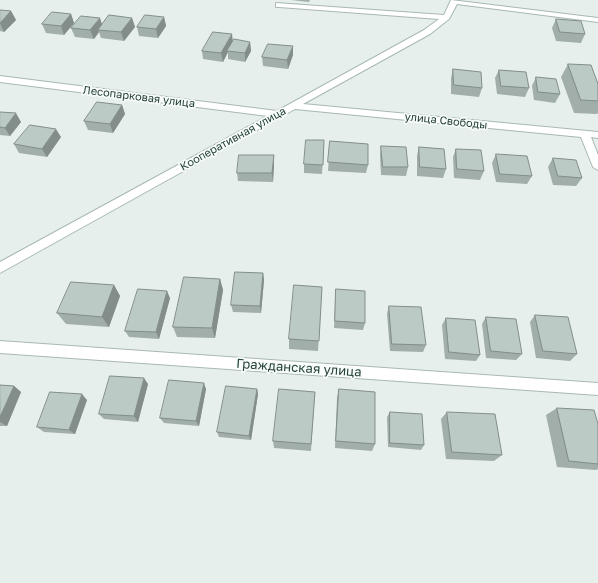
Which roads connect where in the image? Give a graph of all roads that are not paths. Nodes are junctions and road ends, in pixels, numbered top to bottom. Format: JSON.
{"nodes":[{"id":1,"x":455,"y":1,"type":"edge"},
{"id":2,"x":279,"y":5,"type":"dead end"},
{"id":3,"x":446,"y":17,"type":"junction"},
{"id":4,"x":598,"y":20,"type":"edge"},
{"id":5,"x":0,"y":80,"type":"edge"},
{"id":6,"x":293,"y":106,"type":"junction"},
{"id":7,"x":278,"y":114,"type":"junction"},
{"id":8,"x":585,"y":134,"type":"junction"},
{"id":9,"x":598,"y":136,"type":"edge"},
{"id":10,"x":598,"y":167,"type":"edge"},
{"id":11,"x":0,"y":268,"type":"edge"},
{"id":12,"x":0,"y":347,"type":"edge"},
{"id":13,"x":598,"y":388,"type":"edge"}],
"edges":[{"from":1,"to":3,"type":"street","name":"Кооперативная улица"},
{"from":1,"to":4,"type":"street"},
{"from":2,"to":3,"type":"street"},
{"from":3,"to":6,"type":"street","name":"Кооперативная улица"},
{"from":5,"to":7,"type":"street","name":"Лесопарковая улица"},
{"from":6,"to":7,"type":"street","name":"Кооперативная улица"},
{"from":6,"to":8,"type":"street","name":"улица Свободы"},
{"from":7,"to":11,"type":"street","name":"Кооперативная улица"},
{"from":8,"to":9,"type":"street","name":"улица Свободы"},
{"from":8,"to":10,"type":"street"},
{"from":12,"to":13,"type":"street","name":"Гражданская улица"}]}
